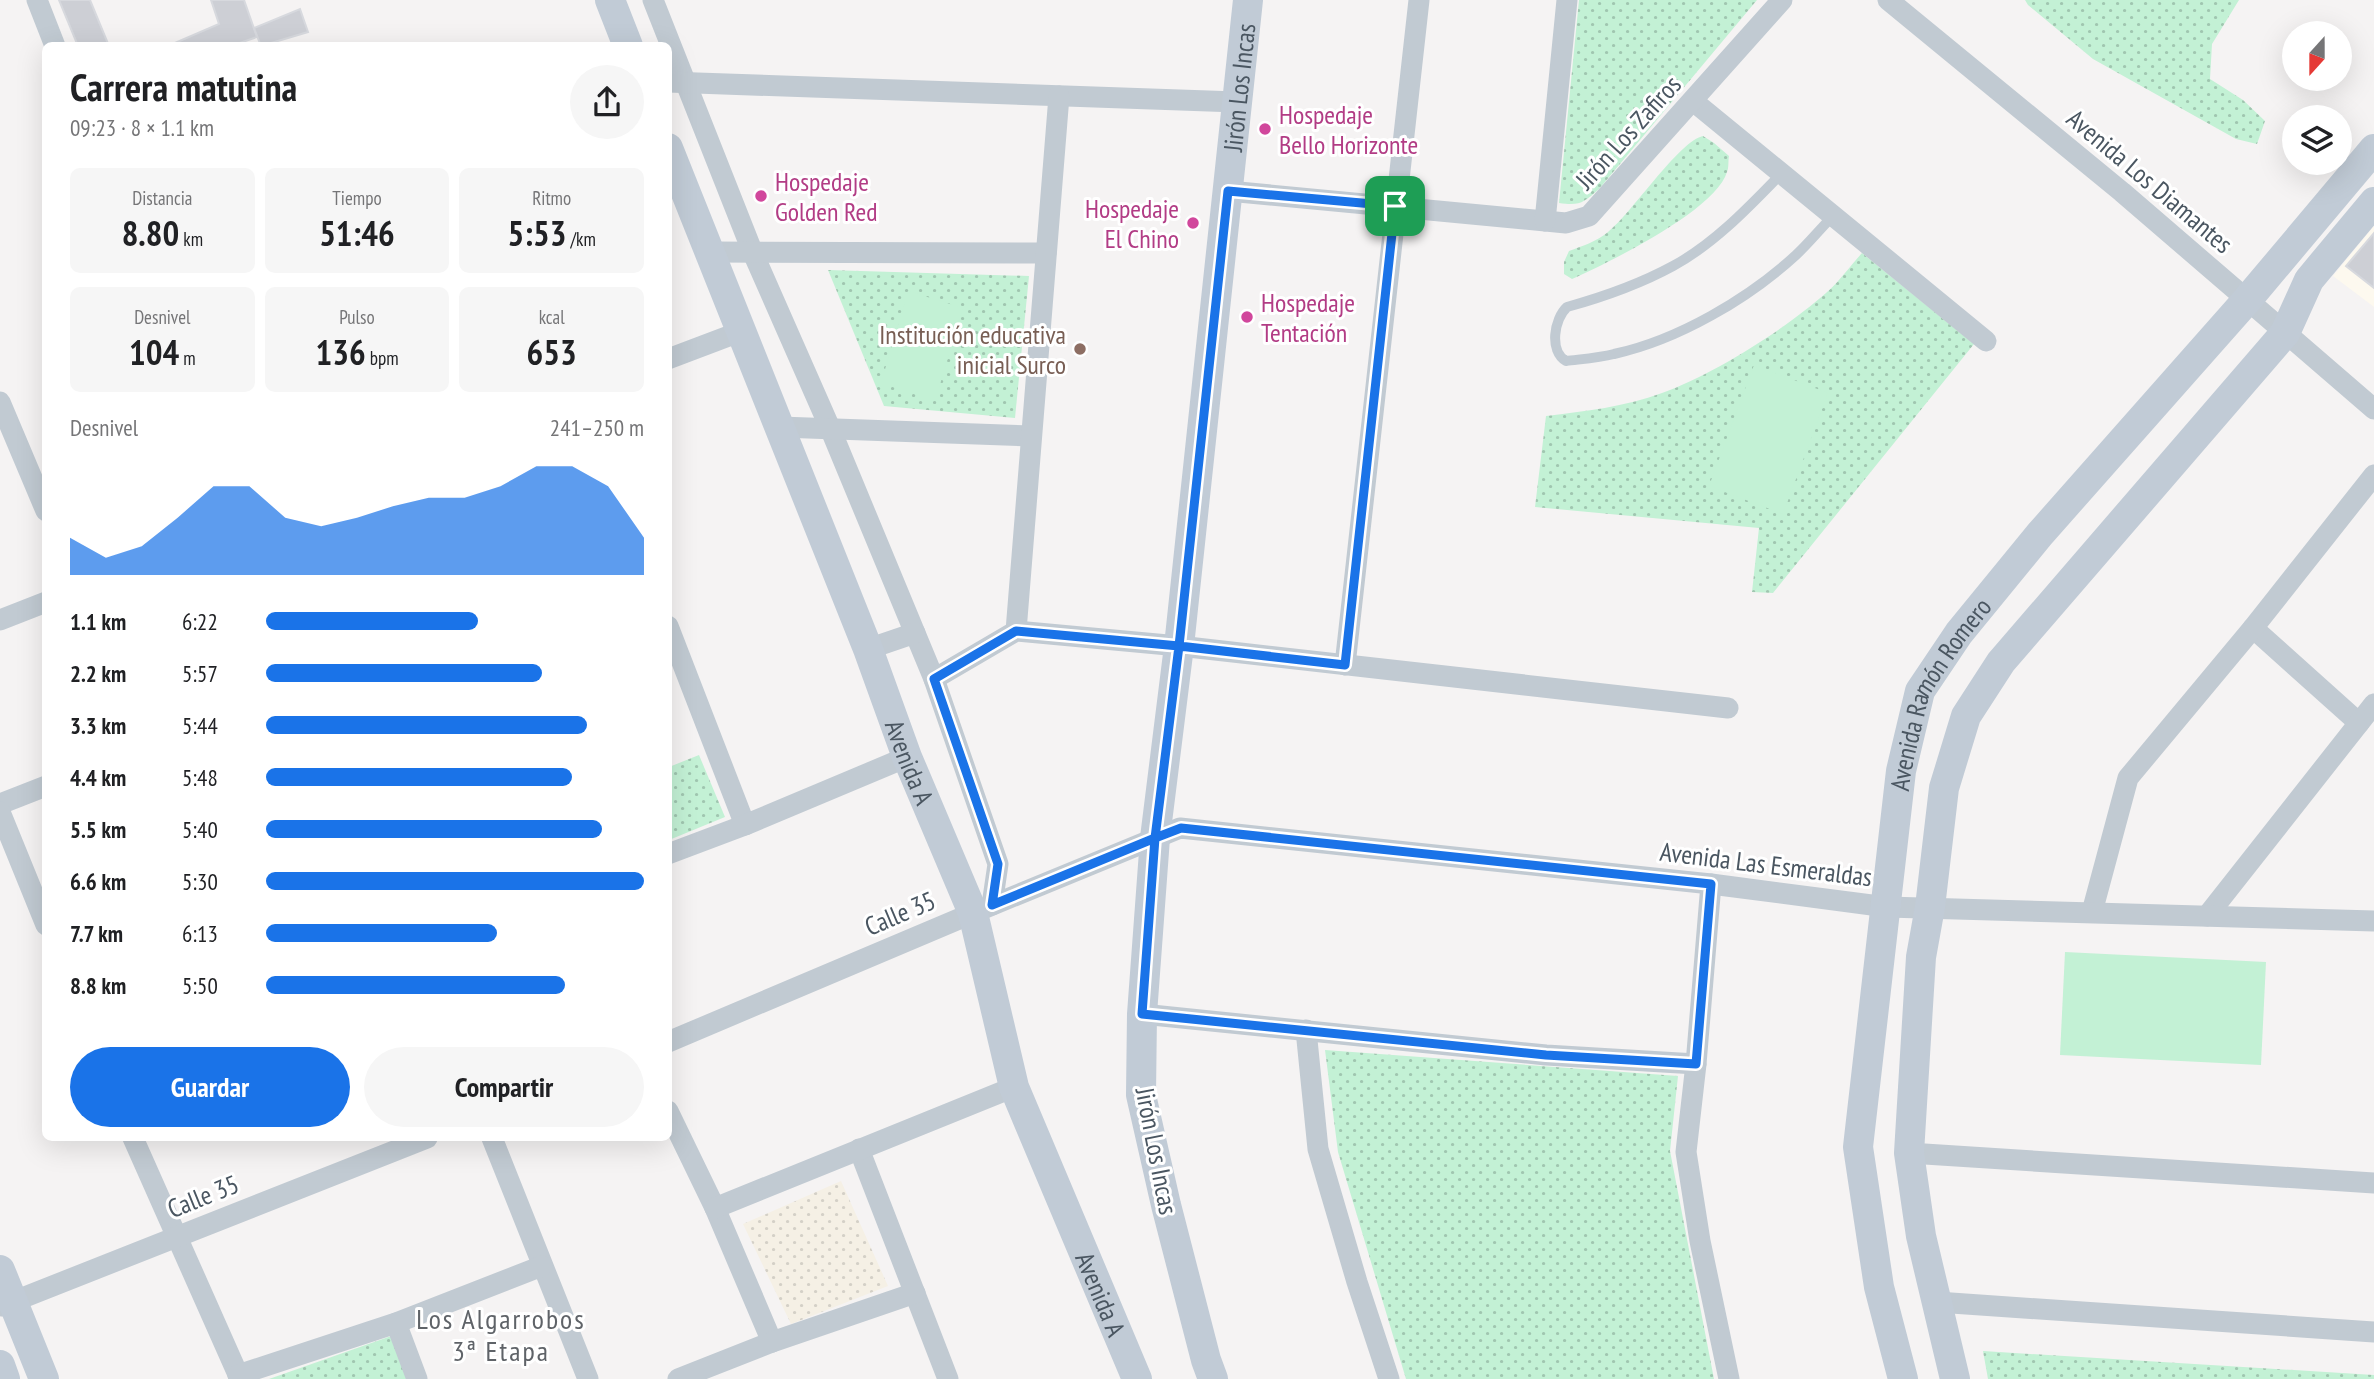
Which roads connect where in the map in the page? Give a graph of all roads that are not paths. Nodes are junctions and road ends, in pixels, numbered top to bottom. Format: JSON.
{"nodes":[{"id":1,"x":37,"y":0,"type":"edge"},
{"id":2,"x":610,"y":0,"type":"edge"},
{"id":3,"x":653,"y":0,"type":"edge"},
{"id":4,"x":1248,"y":0,"type":"edge"},
{"id":5,"x":1419,"y":0,"type":"edge"},
{"id":6,"x":1567,"y":0,"type":"edge"},
{"id":7,"x":1782,"y":0,"type":"edge"},
{"id":8,"x":1888,"y":0,"type":"edge"},
{"id":9,"x":53,"y":42,"type":"edge"},
{"id":10,"x":626,"y":42,"type":"edge"},
{"id":11,"x":666,"y":42,"type":"edge"},
{"id":12,"x":672,"y":62,"type":"edge"},
{"id":13,"x":678,"y":82,"type":"edge"},
{"id":14,"x":1059,"y":96,"type":"junction"},
{"id":15,"x":1693,"y":101,"type":"junction"},
{"id":16,"x":1237,"y":102,"type":"junction"},
{"id":17,"x":2374,"y":149,"type":"edge"},
{"id":18,"x":1781,"y":174,"type":"junction"},
{"id":19,"x":674,"y":180,"type":"edge"},
{"id":20,"x":1228,"y":191,"type":"junction"},
{"id":21,"x":2374,"y":202,"type":"edge"},
{"id":22,"x":1395,"y":206,"type":"junction"},
{"id":23,"x":1833,"y":216,"type":"junction"},
{"id":24,"x":1545,"y":221,"type":"junction"},
{"id":25,"x":710,"y":252,"type":"junction"},
{"id":26,"x":753,"y":253,"type":"junction"},
{"id":27,"x":1046,"y":253,"type":"junction"},
{"id":28,"x":2247,"y":300,"type":"junction"},
{"id":29,"x":741,"y":331,"type":"junction"},
{"id":30,"x":2285,"y":333,"type":"junction"},
{"id":31,"x":1986,"y":341,"type":"dead end"},
{"id":32,"x":672,"y":357,"type":"edge"},
{"id":33,"x":0,"y":402,"type":"edge"},
{"id":34,"x":2374,"y":409,"type":"edge"},
{"id":35,"x":780,"y":428,"type":"junction"},
{"id":36,"x":830,"y":428,"type":"junction"},
{"id":37,"x":1031,"y":436,"type":"junction"},
{"id":38,"x":8,"y":442,"type":"edge"},
{"id":39,"x":2374,"y":475,"type":"edge"},
{"id":40,"x":42,"y":504,"type":"edge"},
{"id":41,"x":42,"y":604,"type":"edge"},
{"id":42,"x":0,"y":620,"type":"edge"},
{"id":43,"x":2253,"y":628,"type":"junction"},
{"id":44,"x":1016,"y":631,"type":"junction"},
{"id":45,"x":915,"y":633,"type":"junction"},
{"id":46,"x":672,"y":636,"type":"edge"},
{"id":47,"x":1179,"y":646,"type":"junction"},
{"id":48,"x":868,"y":649,"type":"junction"},
{"id":49,"x":1345,"y":665,"type":"junction"},
{"id":50,"x":934,"y":679,"type":"junction"},
{"id":51,"x":2374,"y":704,"type":"edge"},
{"id":52,"x":1728,"y":708,"type":"dead end"},
{"id":53,"x":2359,"y":723,"type":"junction"},
{"id":54,"x":907,"y":757,"type":"junction"},
{"id":55,"x":42,"y":788,"type":"edge"},
{"id":56,"x":0,"y":804,"type":"edge"},
{"id":57,"x":0,"y":812,"type":"edge"},
{"id":58,"x":746,"y":825,"type":"junction"},
{"id":59,"x":1155,"y":838,"type":"junction"},
{"id":60,"x":672,"y":853,"type":"edge"},
{"id":61,"x":1711,"y":884,"type":"junction"},
{"id":62,"x":1930,"y":907,"type":"junction"},
{"id":63,"x":1887,"y":908,"type":"junction"},
{"id":64,"x":982,"y":909,"type":"junction"},
{"id":65,"x":2092,"y":912,"type":"junction"},
{"id":66,"x":42,"y":915,"type":"edge"},
{"id":67,"x":2207,"y":916,"type":"junction"},
{"id":68,"x":2374,"y":921,"type":"edge"},
{"id":69,"x":1142,"y":1014,"type":"junction"},
{"id":70,"x":1306,"y":1030,"type":"junction"},
{"id":71,"x":672,"y":1040,"type":"edge"},
{"id":72,"x":1696,"y":1064,"type":"junction"},
{"id":73,"x":1014,"y":1087,"type":"junction"},
{"id":74,"x":672,"y":1119,"type":"edge"},
{"id":75,"x":135,"y":1141,"type":"edge"},
{"id":76,"x":419,"y":1141,"type":"edge"},
{"id":77,"x":493,"y":1141,"type":"edge"},
{"id":78,"x":859,"y":1149,"type":"junction"},
{"id":79,"x":1909,"y":1153,"type":"junction"},
{"id":80,"x":2374,"y":1183,"type":"edge"},
{"id":81,"x":715,"y":1208,"type":"junction"},
{"id":82,"x":178,"y":1237,"type":"junction"},
{"id":83,"x":542,"y":1266,"type":"junction"},
{"id":84,"x":0,"y":1270,"type":"edge"},
{"id":85,"x":915,"y":1293,"type":"junction"},
{"id":86,"x":1937,"y":1302,"type":"junction"},
{"id":87,"x":6,"y":1304,"type":"edge"},
{"id":88,"x":396,"y":1323,"type":"junction"},
{"id":89,"x":2374,"y":1332,"type":"edge"},
{"id":90,"x":772,"y":1342,"type":"junction"},
{"id":91,"x":0,"y":1365,"type":"edge"},
{"id":92,"x":239,"y":1377,"type":"edge"},
{"id":93,"x":5,"y":1379,"type":"edge"},
{"id":94,"x":44,"y":1379,"type":"edge"},
{"id":95,"x":417,"y":1379,"type":"edge"},
{"id":96,"x":588,"y":1379,"type":"edge"},
{"id":97,"x":678,"y":1379,"type":"edge"},
{"id":98,"x":948,"y":1379,"type":"edge"},
{"id":99,"x":1137,"y":1379,"type":"edge"},
{"id":100,"x":1213,"y":1379,"type":"edge"},
{"id":101,"x":1389,"y":1379,"type":"edge"},
{"id":102,"x":1729,"y":1379,"type":"edge"},
{"id":103,"x":1903,"y":1379,"type":"edge"},
{"id":104,"x":1955,"y":1379,"type":"edge"}],
"edges":[{"from":1,"to":9,"type":"street"},
{"from":2,"to":10,"type":"street"},
{"from":3,"to":11,"type":"street"},
{"from":4,"to":16,"type":"street","name":"Jirón Los Incas"},
{"from":5,"to":22,"type":"street"},
{"from":6,"to":24,"type":"street"},
{"from":7,"to":15,"type":"street","name":"Jirón Los Zafiros"},
{"from":8,"to":28,"type":"street","name":"Avenida Los Diamantes"},
{"from":12,"to":13,"type":"street"},
{"from":13,"to":14,"type":"street"},
{"from":13,"to":26,"type":"street"},
{"from":14,"to":16,"type":"street"},
{"from":14,"to":27,"type":"street"},
{"from":15,"to":18,"type":"street"},
{"from":15,"to":24,"type":"street","name":"Jirón Los Zafiros"},
{"from":16,"to":20,"type":"street","name":"Jirón Los Incas"},
{"from":17,"to":28,"type":"street","name":"Avenida Ramón Romero"},
{"from":18,"to":23,"type":"street"},
{"from":18,"to":23,"type":"lane"},
{"from":19,"to":25,"type":"street","name":"Avenida A"},
{"from":20,"to":22,"type":"street","name":"Jirón Los Zafiros"},
{"from":20,"to":47,"type":"street","name":"Jirón Los Incas"},
{"from":21,"to":30,"type":"street","name":"Avenida Ramón Romero"},
{"from":22,"to":24,"type":"street","name":"Jirón Los Zafiros"},
{"from":22,"to":49,"type":"street"},
{"from":23,"to":31,"type":"street"},
{"from":25,"to":26,"type":"street"},
{"from":25,"to":29,"type":"street","name":"Avenida A"},
{"from":26,"to":27,"type":"street"},
{"from":26,"to":36,"type":"street"},
{"from":27,"to":37,"type":"street"},
{"from":28,"to":30,"type":"street","name":"Avenida Los Diamantes"},
{"from":28,"to":63,"type":"street","name":"Avenida Ramón Romero"},
{"from":29,"to":32,"type":"street"},
{"from":29,"to":35,"type":"street","name":"Avenida A"},
{"from":30,"to":34,"type":"street","name":"Avenida Los Diamantes"},
{"from":30,"to":62,"type":"street","name":"Avenida Ramón Romero"},
{"from":33,"to":38,"type":"street"},
{"from":35,"to":36,"type":"street"},
{"from":35,"to":48,"type":"street","name":"Avenida A"},
{"from":36,"to":37,"type":"street"},
{"from":36,"to":45,"type":"street"},
{"from":37,"to":44,"type":"street"},
{"from":38,"to":40,"type":"street"},
{"from":39,"to":43,"type":"street"},
{"from":41,"to":42,"type":"street"},
{"from":43,"to":53,"type":"street"},
{"from":43,"to":65,"type":"street"},
{"from":44,"to":47,"type":"street"},
{"from":44,"to":50,"type":"street"},
{"from":45,"to":48,"type":"street"},
{"from":45,"to":50,"type":"street"},
{"from":46,"to":58,"type":"street"},
{"from":47,"to":49,"type":"street"},
{"from":47,"to":59,"type":"street","name":"Jirón Los Incas"},
{"from":48,"to":54,"type":"street","name":"Avenida A"},
{"from":49,"to":52,"type":"street"},
{"from":50,"to":64,"type":"street"},
{"from":51,"to":53,"type":"street"},
{"from":53,"to":67,"type":"street"},
{"from":54,"to":58,"type":"street"},
{"from":54,"to":64,"type":"street","name":"Avenida A"},
{"from":55,"to":56,"type":"street"},
{"from":57,"to":66,"type":"street"},
{"from":58,"to":60,"type":"street"},
{"from":59,"to":61,"type":"street","name":"Avenida Las Esmeraldas"},
{"from":59,"to":64,"type":"street","name":"Calle 35"},
{"from":59,"to":69,"type":"street","name":"Jirón Los Incas"},
{"from":61,"to":63,"type":"street","name":"Avenida Las Esmeraldas"},
{"from":61,"to":72,"type":"street"},
{"from":62,"to":63,"type":"street","name":"Avenida Las Esmeraldas"},
{"from":62,"to":65,"type":"street","name":"Avenida Las Esmeraldas"},
{"from":62,"to":79,"type":"street","name":"Avenida Ramón Romero"},
{"from":63,"to":103,"type":"street","name":"Avenida Ramón Romero"},
{"from":64,"to":71,"type":"street","name":"Calle 35"},
{"from":64,"to":73,"type":"street","name":"Avenida A"},
{"from":65,"to":67,"type":"street","name":"Avenida Las Esmeraldas"},
{"from":67,"to":68,"type":"street","name":"Avenida Las Esmeraldas"},
{"from":69,"to":70,"type":"street"},
{"from":69,"to":100,"type":"street","name":"Jirón Los Incas"},
{"from":70,"to":72,"type":"street"},
{"from":70,"to":101,"type":"street"},
{"from":72,"to":102,"type":"street"},
{"from":73,"to":78,"type":"street"},
{"from":73,"to":99,"type":"street","name":"Avenida A"},
{"from":74,"to":81,"type":"street"},
{"from":75,"to":82,"type":"street"},
{"from":76,"to":82,"type":"street","name":"Calle 35"},
{"from":77,"to":83,"type":"street"},
{"from":78,"to":81,"type":"street"},
{"from":78,"to":85,"type":"street"},
{"from":79,"to":80,"type":"street"},
{"from":79,"to":86,"type":"street","name":"Avenida Ramón Romero"},
{"from":81,"to":90,"type":"street"},
{"from":82,"to":87,"type":"street","name":"Calle 35"},
{"from":82,"to":92,"type":"street"},
{"from":83,"to":88,"type":"street"},
{"from":83,"to":96,"type":"street"},
{"from":84,"to":87,"type":"street"},
{"from":85,"to":90,"type":"street"},
{"from":85,"to":98,"type":"street"},
{"from":86,"to":89,"type":"street"},
{"from":86,"to":104,"type":"street","name":"Avenida Ramón Romero"},
{"from":87,"to":94,"type":"street"},
{"from":88,"to":92,"type":"street"},
{"from":88,"to":95,"type":"street"},
{"from":90,"to":97,"type":"street"},
{"from":91,"to":93,"type":"street"}]}
